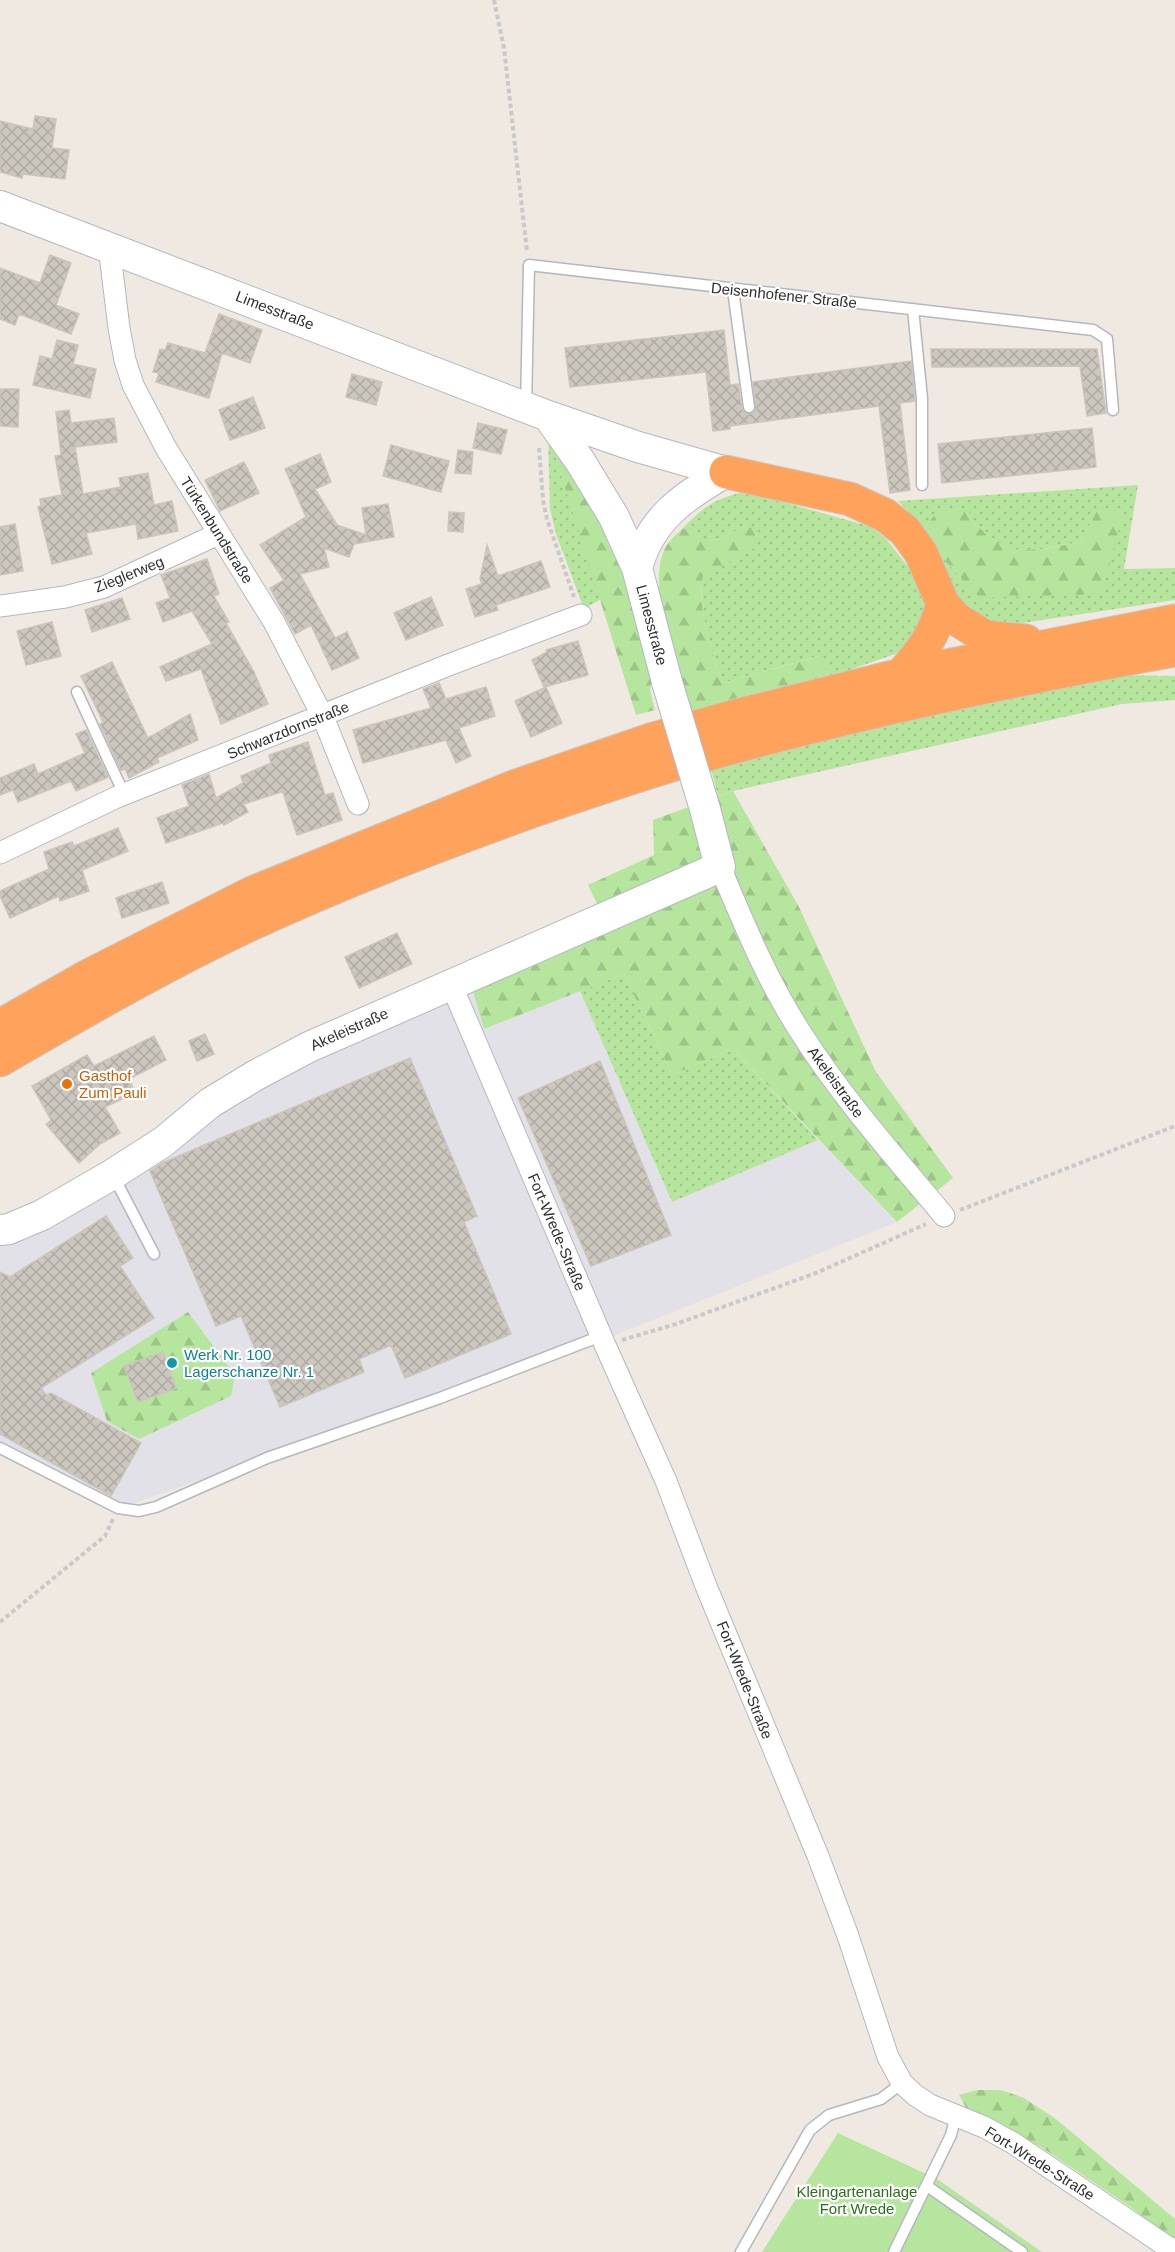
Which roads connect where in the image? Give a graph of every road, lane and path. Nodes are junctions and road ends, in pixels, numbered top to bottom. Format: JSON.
{"nodes":[{"id":1,"x":494,"y":0,"type":"edge"},
{"id":2,"x":0,"y":206,"type":"edge"},
{"id":3,"x":109,"y":246,"type":"junction"},
{"id":4,"x":529,"y":265,"type":"junction"},
{"id":5,"x":733,"y":290,"type":"junction"},
{"id":6,"x":913,"y":309,"type":"junction"},
{"id":7,"x":749,"y":407,"type":"dead end"},
{"id":8,"x":1113,"y":410,"type":"dead end"},
{"id":9,"x":537,"y":411,"type":"junction"},
{"id":10,"x":726,"y":472,"type":"junction"},
{"id":11,"x":922,"y":485,"type":"dead end"},
{"id":12,"x":218,"y":534,"type":"junction"},
{"id":13,"x":637,"y":568,"type":"junction"},
{"id":14,"x":943,"y":603,"type":"junction"},
{"id":15,"x":0,"y":606,"type":"edge"},
{"id":16,"x":581,"y":615,"type":"joint"},
{"id":17,"x":1175,"y":621,"type":"edge"},
{"id":18,"x":1072,"y":640,"type":"junction"},
{"id":19,"x":1175,"y":650,"type":"edge"},
{"id":20,"x":901,"y":675,"type":"junction"},
{"id":21,"x":667,"y":682,"type":"joint"},
{"id":22,"x":77,"y":692,"type":"dead end"},
{"id":23,"x":322,"y":717,"type":"junction"},
{"id":24,"x":124,"y":794,"type":"junction"},
{"id":25,"x":358,"y":804,"type":"dead end"},
{"id":26,"x":0,"y":853,"type":"edge"},
{"id":27,"x":720,"y":867,"type":"junction"},
{"id":28,"x":451,"y":984,"type":"junction"},
{"id":29,"x":0,"y":1026,"type":"edge"},
{"id":30,"x":0,"y":1060,"type":"edge"},
{"id":31,"x":1175,"y":1126,"type":"edge"},
{"id":32,"x":113,"y":1174,"type":"junction"},
{"id":33,"x":944,"y":1216,"type":"junction"},
{"id":34,"x":0,"y":1230,"type":"edge"},
{"id":35,"x":154,"y":1254,"type":"dead end"},
{"id":36,"x":603,"y":1341,"type":"junction"},
{"id":37,"x":0,"y":1448,"type":"edge"},
{"id":38,"x":118,"y":1508,"type":"junction"},
{"id":39,"x":0,"y":1622,"type":"edge"},
{"id":40,"x":902,"y":2083,"type":"junction"},
{"id":41,"x":956,"y":2115,"type":"junction"},
{"id":42,"x":927,"y":2186,"type":"junction"},
{"id":43,"x":741,"y":2252,"type":"edge"},
{"id":44,"x":894,"y":2252,"type":"edge"},
{"id":45,"x":1023,"y":2252,"type":"edge"},
{"id":46,"x":1175,"y":2252,"type":"edge"}],
"edges":[{"from":1,"to":4,"type":"path"},
{"from":2,"to":3,"type":"street","name":"Limesstraße"},
{"from":3,"to":9,"type":"street","name":"Limesstraße"},
{"from":3,"to":12,"type":"street","name":"Türkenbundstraße"},
{"from":4,"to":5,"type":"lane","name":"Deisenhofener Straße"},
{"from":4,"to":9,"type":"lane"},
{"from":5,"to":6,"type":"lane","name":"Deisenhofener Straße"},
{"from":5,"to":7,"type":"lane"},
{"from":6,"to":8,"type":"lane","name":"Deisenhofener Straße"},
{"from":6,"to":11,"type":"lane"},
{"from":9,"to":10,"type":"street","name":"Limesstraße"},
{"from":9,"to":13,"type":"street","name":"Limesstraße"},
{"from":9,"to":16,"type":"path"},
{"from":10,"to":13,"type":"street","name":"Limesstraße"},
{"from":10,"to":14,"type":"highway"},
{"from":12,"to":15,"type":"street","name":"Zieglerweg"},
{"from":12,"to":23,"type":"street","name":"Türkenbundstraße"},
{"from":13,"to":21,"type":"street","name":"Limesstraße"},
{"from":14,"to":18,"type":"highway"},
{"from":14,"to":20,"type":"highway"},
{"from":16,"to":23,"type":"street","name":"Schwarzdornstraße"},
{"from":17,"to":18,"type":"highway"},
{"from":18,"to":20,"type":"highway"},
{"from":19,"to":30,"type":"highway"},
{"from":20,"to":29,"type":"highway"},
{"from":21,"to":27,"type":"street","name":"Akeleistraße","bridge":true},
{"from":22,"to":24,"type":"lane"},
{"from":23,"to":24,"type":"street","name":"Schwarzdornstraße"},
{"from":23,"to":25,"type":"street","name":"Türkenbundstraße"},
{"from":24,"to":26,"type":"street","name":"Schwarzdornstraße"},
{"from":27,"to":28,"type":"street","name":"Akeleistraße"},
{"from":27,"to":33,"type":"street","name":"Akeleistraße"},
{"from":28,"to":32,"type":"street","name":"Akeleistraße"},
{"from":28,"to":36,"type":"street","name":"Fort-Wrede-Straße"},
{"from":31,"to":33,"type":"path"},
{"from":32,"to":34,"type":"street","name":"Akeleistraße"},
{"from":32,"to":35,"type":"lane"},
{"from":33,"to":36,"type":"path"},
{"from":36,"to":38,"type":"lane"},
{"from":36,"to":40,"type":"street","name":"Fort-Wrede-Straße"},
{"from":37,"to":38,"type":"lane"},
{"from":38,"to":39,"type":"path"},
{"from":40,"to":41,"type":"street","name":"Fort-Wrede-Straße"},
{"from":40,"to":43,"type":"lane"},
{"from":41,"to":42,"type":"lane"},
{"from":41,"to":46,"type":"street","name":"Fort-Wrede-Straße"},
{"from":42,"to":44,"type":"lane"},
{"from":42,"to":45,"type":"lane"}]}
